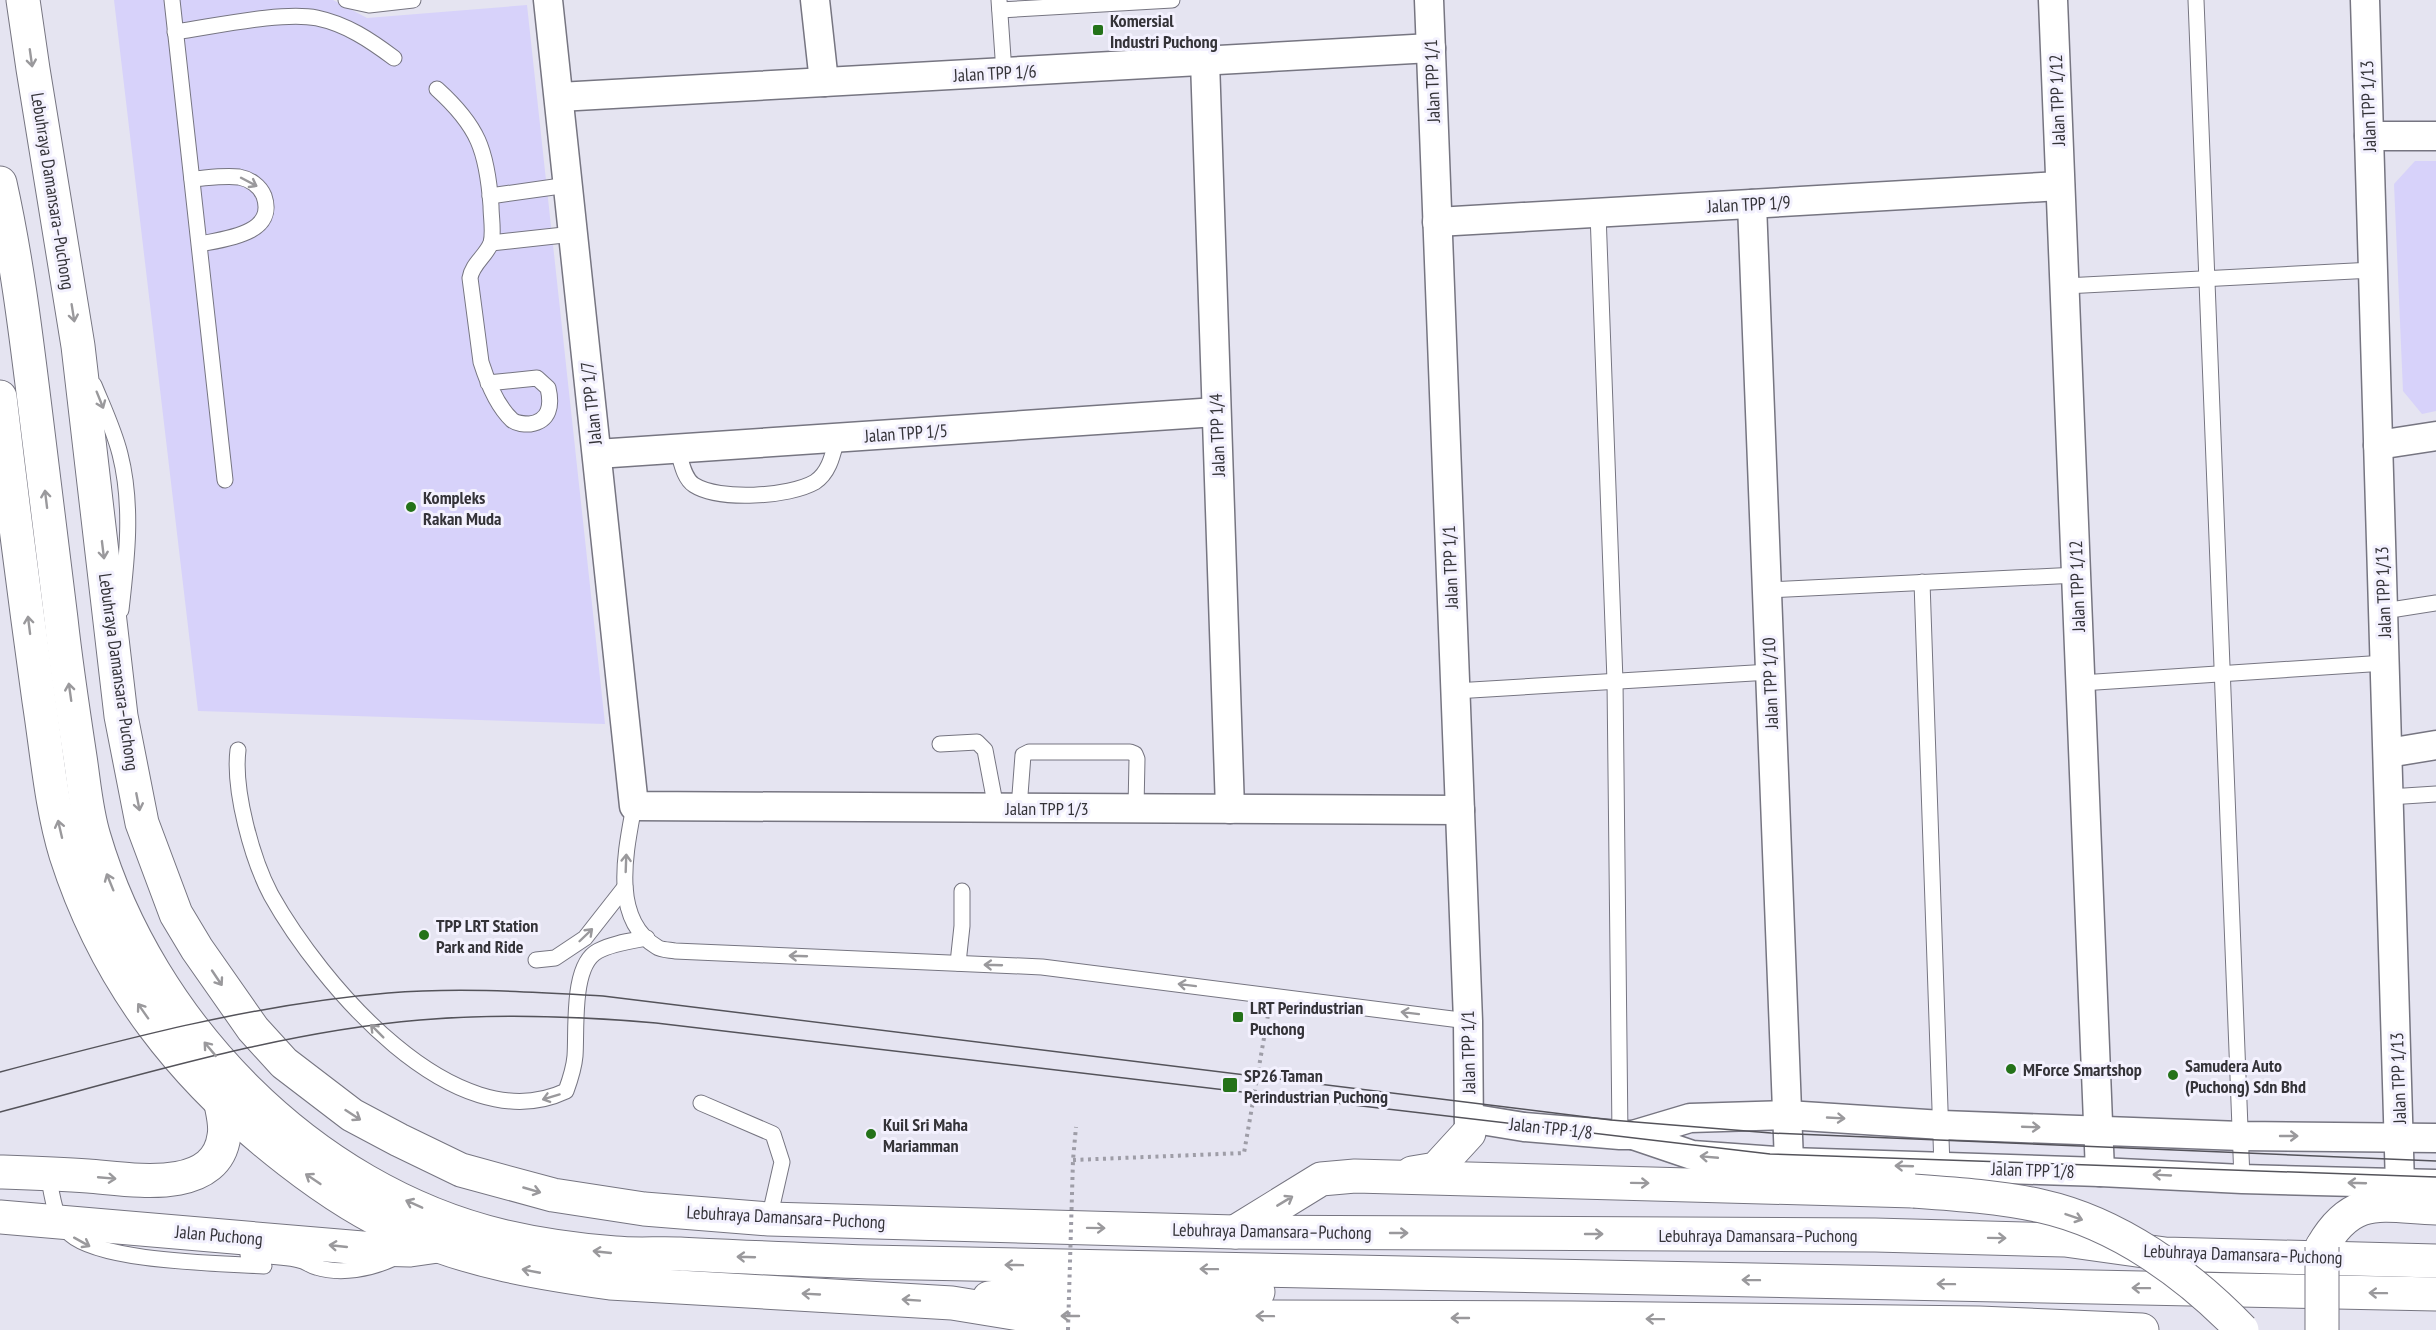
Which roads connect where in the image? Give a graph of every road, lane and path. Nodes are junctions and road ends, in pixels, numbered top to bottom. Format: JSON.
{"nodes":[{"id":1,"x":23,"y":0,"type":"edge"},
{"id":2,"x":172,"y":0,"type":"edge"},
{"id":3,"x":346,"y":0,"type":"edge"},
{"id":4,"x":413,"y":0,"type":"edge"},
{"id":5,"x":548,"y":0,"type":"edge"},
{"id":6,"x":815,"y":0,"type":"edge"},
{"id":7,"x":1172,"y":0,"type":"edge"},
{"id":8,"x":1429,"y":0,"type":"edge"},
{"id":9,"x":2053,"y":0,"type":"edge"},
{"id":10,"x":2196,"y":0,"type":"edge"},
{"id":11,"x":2365,"y":0,"type":"edge"},
{"id":12,"x":999,"y":5,"type":"edge"},
{"id":13,"x":175,"y":32,"type":"junction"},
{"id":14,"x":1431,"y":48,"type":"junction"},
{"id":15,"x":394,"y":58,"type":"dead end"},
{"id":16,"x":1204,"y":61,"type":"junction"},
{"id":17,"x":1004,"y":72,"type":"junction"},
{"id":18,"x":824,"y":82,"type":"junction"},
{"id":19,"x":437,"y":89,"type":"dead end"},
{"id":20,"x":559,"y":97,"type":"junction"},
{"id":21,"x":2369,"y":136,"type":"junction"},
{"id":22,"x":2436,"y":136,"type":"edge"},
{"id":23,"x":192,"y":179,"type":"junction"},
{"id":24,"x":0,"y":183,"type":"edge"},
{"id":25,"x":568,"y":185,"type":"junction"},
{"id":26,"x":2060,"y":186,"type":"junction"},
{"id":27,"x":490,"y":196,"type":"junction"},
{"id":28,"x":1752,"y":204,"type":"junction"},
{"id":29,"x":1598,"y":213,"type":"junction"},
{"id":30,"x":1437,"y":222,"type":"junction"},
{"id":31,"x":573,"y":234,"type":"junction"},
{"id":32,"x":491,"y":243,"type":"junction"},
{"id":33,"x":200,"y":244,"type":"junction"},
{"id":34,"x":2373,"y":270,"type":"junction"},
{"id":35,"x":2207,"y":279,"type":"junction"},
{"id":36,"x":2065,"y":286,"type":"junction"},
{"id":37,"x":488,"y":383,"type":"dead end"},
{"id":38,"x":1,"y":412,"type":"edge"},
{"id":39,"x":1216,"y":412,"type":"junction"},
{"id":40,"x":2436,"y":436,"type":"edge"},
{"id":41,"x":837,"y":438,"type":"junction"},
{"id":42,"x":2378,"y":445,"type":"junction"},
{"id":43,"x":677,"y":448,"type":"junction"},
{"id":44,"x":597,"y":454,"type":"junction"},
{"id":45,"x":225,"y":480,"type":"dead end"},
{"id":46,"x":2077,"y":574,"type":"junction"},
{"id":47,"x":1922,"y":582,"type":"junction"},
{"id":48,"x":1767,"y":590,"type":"junction"},
{"id":49,"x":2436,"y":603,"type":"edge"},
{"id":50,"x":2384,"y":611,"type":"junction"},
{"id":51,"x":2385,"y":663,"type":"junction"},
{"id":52,"x":1770,"y":672,"type":"junction"},
{"id":53,"x":2223,"y":674,"type":"junction"},
{"id":54,"x":1615,"y":681,"type":"junction"},
{"id":55,"x":2081,"y":683,"type":"junction"},
{"id":56,"x":1455,"y":691,"type":"junction"},
{"id":57,"x":940,"y":744,"type":"dead end"},
{"id":58,"x":2436,"y":745,"type":"edge"},
{"id":59,"x":238,"y":750,"type":"dead end"},
{"id":60,"x":2388,"y":753,"type":"junction"},
{"id":61,"x":2436,"y":794,"type":"edge"},
{"id":62,"x":2389,"y":797,"type":"junction"},
{"id":63,"x":634,"y":806,"type":"junction"},
{"id":64,"x":1008,"y":808,"type":"junction"},
{"id":65,"x":1136,"y":808,"type":"junction"},
{"id":66,"x":1230,"y":808,"type":"junction"},
{"id":67,"x":1460,"y":810,"type":"junction"},
{"id":68,"x":625,"y":887,"type":"junction"},
{"id":69,"x":962,"y":891,"type":"dead end"},
{"id":70,"x":647,"y":938,"type":"junction"},
{"id":71,"x":536,"y":960,"type":"dead end"},
{"id":72,"x":958,"y":963,"type":"junction"},
{"id":73,"x":1272,"y":996,"type":"junction"},
{"id":74,"x":1468,"y":1021,"type":"junction"},
{"id":75,"x":236,"y":1098,"type":"junction"},
{"id":76,"x":701,"y":1103,"type":"dead end"},
{"id":77,"x":1787,"y":1115,"type":"junction"},
{"id":78,"x":1942,"y":1125,"type":"junction"},
{"id":79,"x":1469,"y":1126,"type":"junction"},
{"id":80,"x":1076,"y":1127,"type":"dead end"},
{"id":81,"x":2100,"y":1129,"type":"junction"},
{"id":82,"x":1627,"y":1135,"type":"junction"},
{"id":83,"x":2241,"y":1136,"type":"junction"},
{"id":84,"x":2399,"y":1136,"type":"junction"},
{"id":85,"x":2436,"y":1138,"type":"edge"},
{"id":86,"x":1073,"y":1160,"type":"junction"},
{"id":87,"x":1789,"y":1162,"type":"junction"},
{"id":88,"x":1942,"y":1167,"type":"junction"},
{"id":89,"x":0,"y":1172,"type":"edge"},
{"id":90,"x":2100,"y":1172,"type":"junction"},
{"id":91,"x":48,"y":1174,"type":"junction"},
{"id":92,"x":1392,"y":1177,"type":"junction"},
{"id":93,"x":1510,"y":1179,"type":"junction"},
{"id":94,"x":2242,"y":1179,"type":"junction"},
{"id":95,"x":2436,"y":1184,"type":"edge"},
{"id":96,"x":2400,"y":1185,"type":"junction"},
{"id":97,"x":2436,"y":1208,"type":"edge"},
{"id":98,"x":0,"y":1217,"type":"edge"},
{"id":99,"x":769,"y":1219,"type":"junction"},
{"id":100,"x":60,"y":1221,"type":"junction"},
{"id":101,"x":99,"y":1224,"type":"junction"},
{"id":102,"x":1235,"y":1232,"type":"junction"},
{"id":103,"x":424,"y":1248,"type":"junction"},
{"id":104,"x":2436,"y":1261,"type":"edge"},
{"id":105,"x":314,"y":1267,"type":"junction"},
{"id":106,"x":1331,"y":1272,"type":"junction"},
{"id":107,"x":2436,"y":1294,"type":"edge"},
{"id":108,"x":952,"y":1303,"type":"junction"},
{"id":109,"x":1988,"y":1327,"type":"edge"},
{"id":110,"x":1068,"y":1330,"type":"edge"},
{"id":111,"x":2142,"y":1330,"type":"edge"},
{"id":112,"x":2242,"y":1330,"type":"edge"},
{"id":113,"x":2322,"y":1330,"type":"edge"}],
"edges":[{"from":1,"to":99,"type":"main road","name":"Lebuhraya Damansara–Puchong","one_way":true},
{"from":2,"to":13,"type":"lane"},
{"from":3,"to":4,"type":"lane"},
{"from":5,"to":20,"type":"street","name":"Jalan TPP 1/7"},
{"from":6,"to":18,"type":"street"},
{"from":7,"to":12,"type":"lane"},
{"from":8,"to":14,"type":"street","name":"Jalan TPP 1/1"},
{"from":9,"to":26,"type":"street","name":"Jalan TPP 1/12"},
{"from":10,"to":35,"type":"lane"},
{"from":11,"to":21,"type":"street","name":"Jalan TPP 1/13"},
{"from":12,"to":17,"type":"lane"},
{"from":13,"to":15,"type":"lane"},
{"from":13,"to":23,"type":"lane"},
{"from":14,"to":16,"type":"street","name":"Jalan TPP 1/6"},
{"from":14,"to":30,"type":"street","name":"Jalan TPP 1/1"},
{"from":16,"to":17,"type":"street","name":"Jalan TPP 1/6"},
{"from":16,"to":39,"type":"street","name":"Jalan TPP 1/4"},
{"from":17,"to":18,"type":"street","name":"Jalan TPP 1/6"},
{"from":18,"to":20,"type":"street","name":"Jalan TPP 1/6"},
{"from":19,"to":27,"type":"lane"},
{"from":20,"to":25,"type":"street","name":"Jalan TPP 1/7"},
{"from":21,"to":22,"type":"street"},
{"from":21,"to":34,"type":"street","name":"Jalan TPP 1/13"},
{"from":23,"to":33,"type":"lane"},
{"from":23,"to":33,"type":"lane","one_way":true},
{"from":75,"to":24,"type":"main road","name":"Lebuhraya Damansara–Puchong","one_way":true},
{"from":25,"to":27,"type":"lane"},
{"from":25,"to":31,"type":"street","name":"Jalan TPP 1/7"},
{"from":26,"to":28,"type":"street","name":"Jalan TPP 1/9"},
{"from":26,"to":36,"type":"street","name":"Jalan TPP 1/12"},
{"from":27,"to":32,"type":"lane"},
{"from":28,"to":29,"type":"street","name":"Jalan TPP 1/9"},
{"from":28,"to":48,"type":"street","name":"Jalan TPP 1/10"},
{"from":29,"to":30,"type":"street","name":"Jalan TPP 1/9"},
{"from":29,"to":54,"type":"lane"},
{"from":30,"to":56,"type":"street","name":"Jalan TPP 1/1"},
{"from":31,"to":32,"type":"lane"},
{"from":31,"to":44,"type":"street","name":"Jalan TPP 1/7"},
{"from":32,"to":37,"type":"lane"},
{"from":33,"to":45,"type":"lane"},
{"from":34,"to":35,"type":"lane"},
{"from":34,"to":42,"type":"street","name":"Jalan TPP 1/13"},
{"from":35,"to":36,"type":"lane"},
{"from":35,"to":53,"type":"lane"},
{"from":36,"to":46,"type":"street","name":"Jalan TPP 1/12"},
{"from":75,"to":38,"type":"main road","one_way":true},
{"from":39,"to":41,"type":"street","name":"Jalan TPP 1/5"},
{"from":39,"to":66,"type":"street","name":"Jalan TPP 1/4"},
{"from":40,"to":42,"type":"street"},
{"from":41,"to":43,"type":"street","name":"Jalan TPP 1/5"},
{"from":41,"to":43,"type":"lane"},
{"from":42,"to":50,"type":"street","name":"Jalan TPP 1/13"},
{"from":43,"to":44,"type":"street","name":"Jalan TPP 1/5"},
{"from":44,"to":63,"type":"street","name":"Jalan TPP 1/7"},
{"from":46,"to":47,"type":"lane"},
{"from":46,"to":55,"type":"street","name":"Jalan TPP 1/12"},
{"from":47,"to":48,"type":"lane"},
{"from":47,"to":78,"type":"lane"},
{"from":48,"to":52,"type":"street","name":"Jalan TPP 1/10"},
{"from":49,"to":50,"type":"lane"},
{"from":50,"to":51,"type":"street","name":"Jalan TPP 1/13"},
{"from":51,"to":53,"type":"lane"},
{"from":51,"to":60,"type":"street","name":"Jalan TPP 1/13"},
{"from":52,"to":54,"type":"lane"},
{"from":52,"to":77,"type":"street","name":"Jalan TPP 1/10"},
{"from":53,"to":55,"type":"lane"},
{"from":53,"to":83,"type":"lane"},
{"from":54,"to":56,"type":"lane"},
{"from":54,"to":82,"type":"lane"},
{"from":55,"to":81,"type":"street","name":"Jalan TPP 1/12"},
{"from":56,"to":67,"type":"street","name":"Jalan TPP 1/1"},
{"from":57,"to":64,"type":"lane"},
{"from":58,"to":60,"type":"street"},
{"from":70,"to":59,"type":"lane","one_way":true},
{"from":60,"to":62,"type":"street","name":"Jalan TPP 1/13"},
{"from":61,"to":62,"type":"lane"},
{"from":62,"to":84,"type":"street","name":"Jalan TPP 1/13"},
{"from":63,"to":64,"type":"street","name":"Jalan TPP 1/3"},
{"from":68,"to":63,"type":"lane","one_way":true},
{"from":64,"to":65,"type":"street","name":"Jalan TPP 1/3"},
{"from":64,"to":65,"type":"lane"},
{"from":65,"to":66,"type":"street","name":"Jalan TPP 1/3"},
{"from":66,"to":67,"type":"street","name":"Jalan TPP 1/3"},
{"from":67,"to":74,"type":"street","name":"Jalan TPP 1/1"},
{"from":68,"to":70,"type":"lane"},
{"from":71,"to":68,"type":"lane","one_way":true},
{"from":69,"to":72,"type":"lane"},
{"from":72,"to":70,"type":"lane","one_way":true},
{"from":73,"to":72,"type":"lane","one_way":true},
{"from":74,"to":73,"type":"lane","one_way":true},
{"from":73,"to":86,"type":"path"},
{"from":74,"to":79,"type":"street","name":"Jalan TPP 1/1"},
{"from":91,"to":75,"type":"main road","one_way":true},
{"from":103,"to":75,"type":"main road","one_way":true},
{"from":106,"to":75,"type":"main road","name":"Lebuhraya Damansara–Puchong","one_way":true},
{"from":76,"to":99,"type":"lane"},
{"from":77,"to":78,"type":"street","name":"Jalan TPP 1/8","one_way":true},
{"from":77,"to":82,"type":"street","name":"Jalan TPP 1/8"},
{"from":77,"to":87,"type":"street","name":"Jalan TPP 1/10"},
{"from":78,"to":81,"type":"street","name":"Jalan TPP 1/8","one_way":true},
{"from":78,"to":88,"type":"lane"},
{"from":79,"to":82,"type":"street","name":"Jalan TPP 1/8"},
{"from":79,"to":92,"type":"main road"},
{"from":79,"to":93,"type":"main road"},
{"from":80,"to":86,"type":"path","bridge":true},
{"from":81,"to":83,"type":"street","name":"Jalan TPP 1/8"},
{"from":81,"to":90,"type":"street","name":"Jalan TPP 1/12"},
{"from":87,"to":82,"type":"street","name":"Jalan TPP 1/8","one_way":true},
{"from":83,"to":84,"type":"street","name":"Jalan TPP 1/8","one_way":true},
{"from":83,"to":94,"type":"lane"},
{"from":84,"to":85,"type":"street","name":"Jalan TPP 1/8"},
{"from":84,"to":96,"type":"street","name":"Jalan TPP 1/13"},
{"from":86,"to":110,"type":"path","bridge":true},
{"from":88,"to":87,"type":"street","name":"Jalan TPP 1/8","one_way":true},
{"from":88,"to":90,"type":"street","name":"Jalan TPP 1/8"},
{"from":89,"to":91,"type":"main road"},
{"from":94,"to":90,"type":"street","name":"Jalan TPP 1/8","one_way":true},
{"from":91,"to":100,"type":"lane"},
{"from":92,"to":93,"type":"main road"},
{"from":102,"to":92,"type":"main road","one_way":true},
{"from":93,"to":112,"type":"main road","one_way":true,"bridge":true},
{"from":96,"to":94,"type":"street","name":"Jalan TPP 1/8","one_way":true},
{"from":95,"to":96,"type":"street","name":"Jalan TPP 1/8"},
{"from":97,"to":113,"type":"main road","bridge":true},
{"from":98,"to":100,"type":"main road","name":"Jalan Puchong"},
{"from":99,"to":102,"type":"main road","name":"Lebuhraya Damansara–Puchong","one_way":true},
{"from":100,"to":101,"type":"main road","name":"Jalan Puchong"},
{"from":100,"to":105,"type":"lane","one_way":true},
{"from":103,"to":101,"type":"main road","name":"Jalan Puchong","one_way":true},
{"from":101,"to":105,"type":"lane"},
{"from":102,"to":104,"type":"main road","name":"Lebuhraya Damansara–Puchong","one_way":true},
{"from":103,"to":105,"type":"lane"},
{"from":108,"to":103,"type":"main road","one_way":true},
{"from":107,"to":106,"type":"main road","name":"Lebuhraya Damansara–Puchong","one_way":true},
{"from":106,"to":108,"type":"main road"},
{"from":109,"to":108,"type":"main road","one_way":true},
{"from":109,"to":111,"type":"main road"}]}
